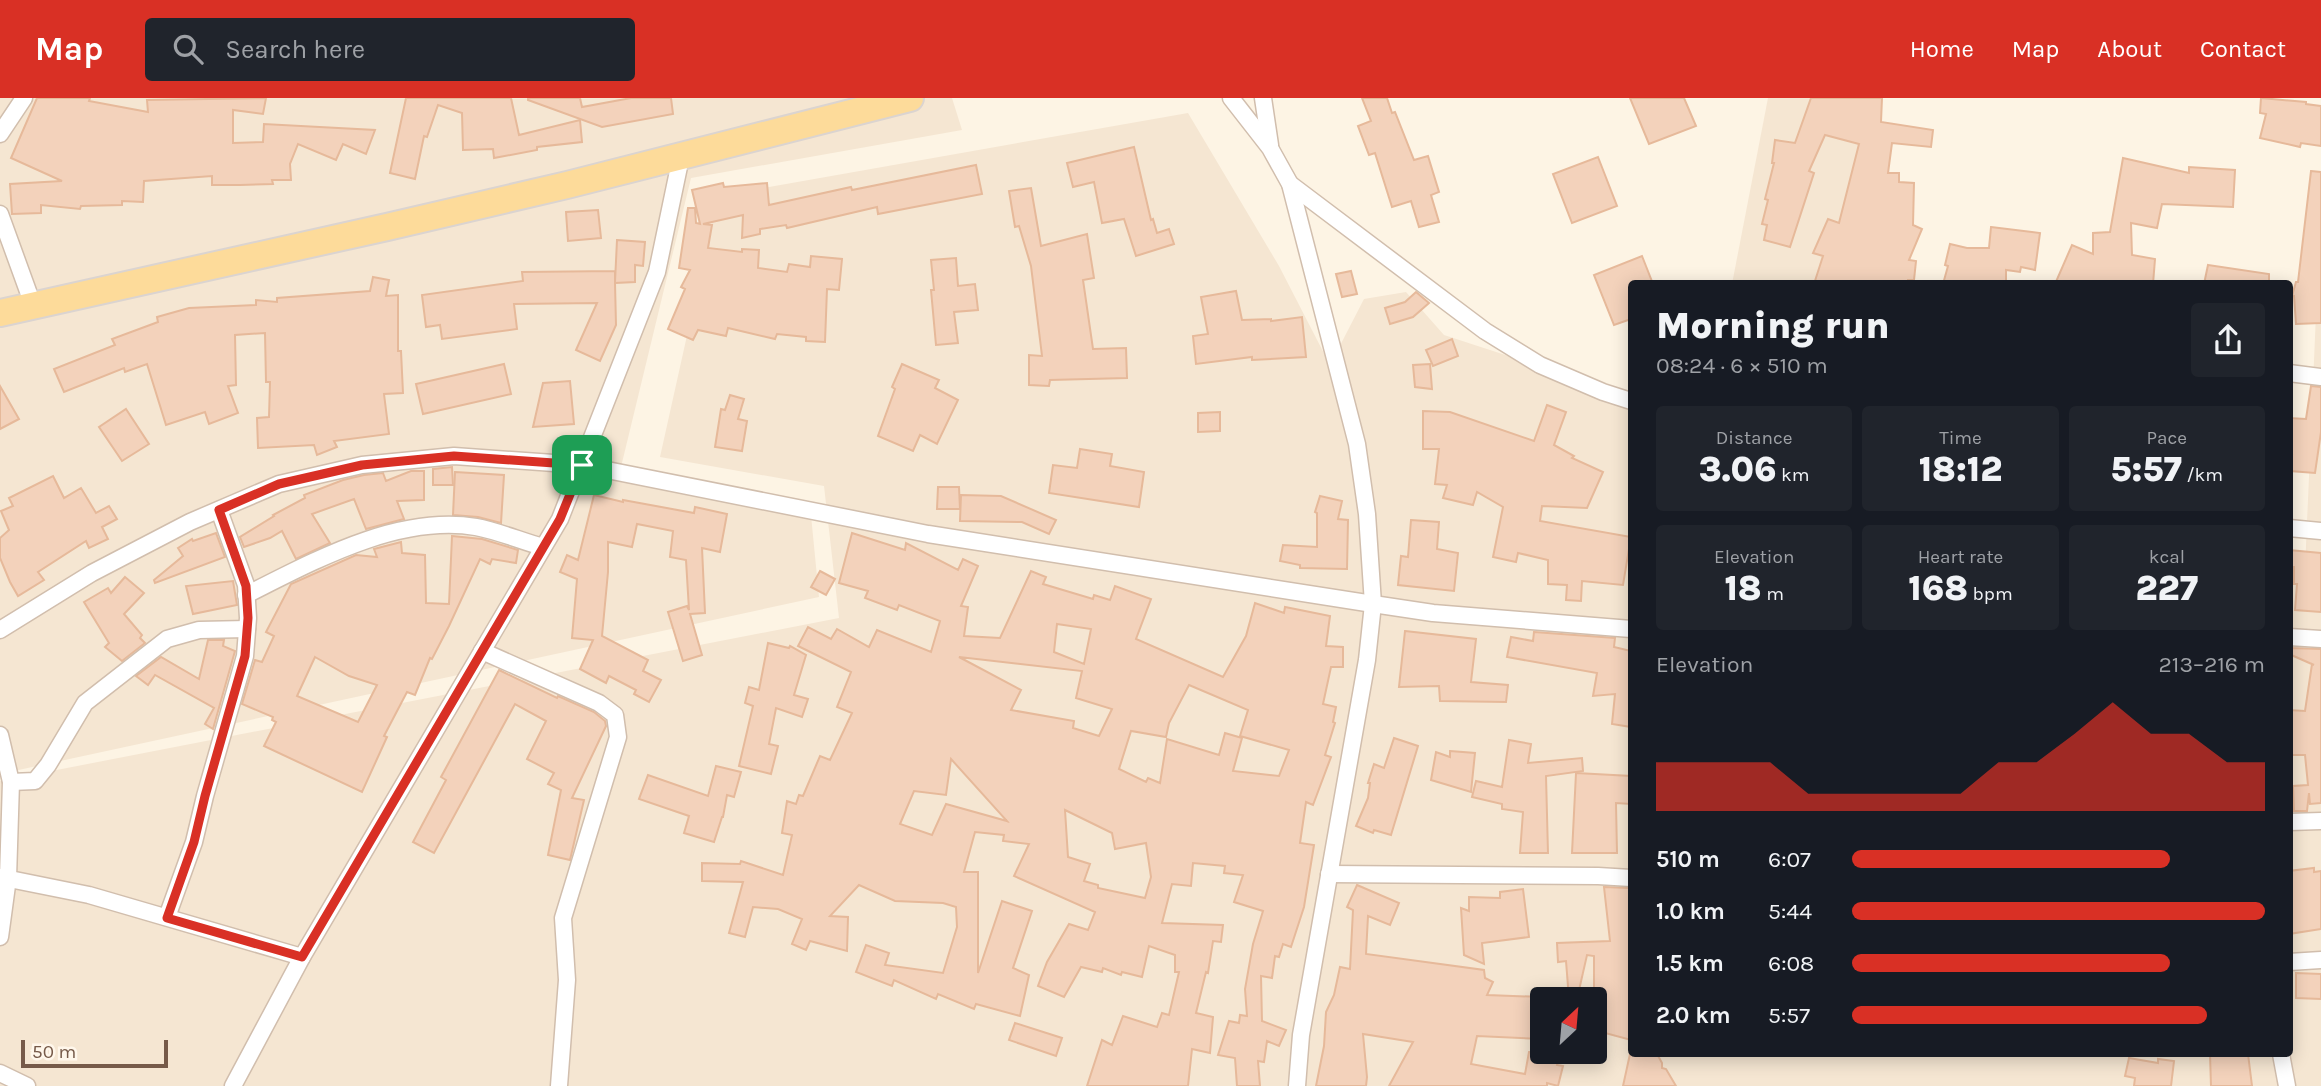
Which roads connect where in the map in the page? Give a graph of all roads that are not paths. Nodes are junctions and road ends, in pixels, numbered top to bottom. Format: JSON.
{"nodes":[{"id":1,"x":24,"y":98,"type":"edge"},
{"id":2,"x":911,"y":98,"type":"edge"},
{"id":3,"x":1231,"y":98,"type":"edge"},
{"id":4,"x":1263,"y":98,"type":"edge"},
{"id":5,"x":0,"y":134,"type":"edge"},
{"id":6,"x":1270,"y":148,"type":"junction"},
{"id":7,"x":681,"y":157,"type":"junction"},
{"id":8,"x":1290,"y":184,"type":"junction"},
{"id":9,"x":0,"y":214,"type":"edge"},
{"id":10,"x":33,"y":305,"type":"junction"},
{"id":11,"x":0,"y":313,"type":"edge"},
{"id":12,"x":2293,"y":374,"type":"edge"},
{"id":13,"x":2321,"y":377,"type":"edge"},
{"id":14,"x":1628,"y":400,"type":"edge"},
{"id":15,"x":582,"y":465,"type":"junction"},
{"id":16,"x":219,"y":510,"type":"junction"},
{"id":17,"x":2293,"y":528,"type":"edge"},
{"id":18,"x":2321,"y":531,"type":"edge"},
{"id":19,"x":543,"y":547,"type":"junction"},
{"id":20,"x":246,"y":595,"type":"junction"},
{"id":21,"x":1373,"y":604,"type":"junction"},
{"id":22,"x":247,"y":629,"type":"junction"},
{"id":23,"x":1628,"y":629,"type":"edge"},
{"id":24,"x":0,"y":630,"type":"edge"},
{"id":25,"x":2293,"y":637,"type":"edge"},
{"id":26,"x":2321,"y":639,"type":"edge"},
{"id":27,"x":482,"y":651,"type":"junction"},
{"id":28,"x":0,"y":735,"type":"edge"},
{"id":29,"x":11,"y":782,"type":"junction"},
{"id":30,"x":2293,"y":821,"type":"edge"},
{"id":31,"x":2321,"y":821,"type":"edge"},
{"id":32,"x":1329,"y":874,"type":"junction"},
{"id":33,"x":4,"y":878,"type":"edge"},
{"id":34,"x":1628,"y":878,"type":"edge"},
{"id":35,"x":167,"y":918,"type":"junction"},
{"id":36,"x":0,"y":937,"type":"edge"},
{"id":37,"x":302,"y":957,"type":"junction"},
{"id":38,"x":2321,"y":960,"type":"edge"},
{"id":39,"x":2293,"y":962,"type":"edge"},
{"id":40,"x":2282,"y":1057,"type":"edge"},
{"id":41,"x":0,"y":1073,"type":"edge"},
{"id":42,"x":27,"y":1086,"type":"edge"},
{"id":43,"x":233,"y":1086,"type":"edge"},
{"id":44,"x":559,"y":1086,"type":"edge"},
{"id":45,"x":1297,"y":1086,"type":"edge"},
{"id":46,"x":2287,"y":1086,"type":"edge"}],
"edges":[{"from":1,"to":5,"type":"street"},
{"from":2,"to":7,"type":"main road"},
{"from":3,"to":6,"type":"street"},
{"from":4,"to":6,"type":"street"},
{"from":6,"to":8,"type":"street"},
{"from":7,"to":10,"type":"main road"},
{"from":7,"to":15,"type":"street"},
{"from":8,"to":14,"type":"street"},
{"from":8,"to":21,"type":"street"},
{"from":9,"to":10,"type":"street"},
{"from":10,"to":11,"type":"main road"},
{"from":12,"to":13,"type":"street"},
{"from":15,"to":16,"type":"street"},
{"from":15,"to":19,"type":"street"},
{"from":15,"to":21,"type":"street"},
{"from":16,"to":20,"type":"street"},
{"from":16,"to":24,"type":"street"},
{"from":17,"to":18,"type":"street"},
{"from":19,"to":20,"type":"street"},
{"from":19,"to":27,"type":"street"},
{"from":20,"to":22,"type":"street"},
{"from":21,"to":23,"type":"street"},
{"from":21,"to":32,"type":"street"},
{"from":22,"to":29,"type":"street"},
{"from":22,"to":35,"type":"street"},
{"from":25,"to":26,"type":"street"},
{"from":27,"to":37,"type":"street"},
{"from":27,"to":44,"type":"street"},
{"from":28,"to":29,"type":"street"},
{"from":29,"to":33,"type":"street"},
{"from":30,"to":31,"type":"street"},
{"from":32,"to":34,"type":"street"},
{"from":32,"to":45,"type":"street"},
{"from":33,"to":35,"type":"street"},
{"from":33,"to":36,"type":"street"},
{"from":35,"to":37,"type":"street"},
{"from":37,"to":43,"type":"street"},
{"from":38,"to":39,"type":"street"},
{"from":40,"to":46,"type":"street"},
{"from":41,"to":42,"type":"street"}]}
